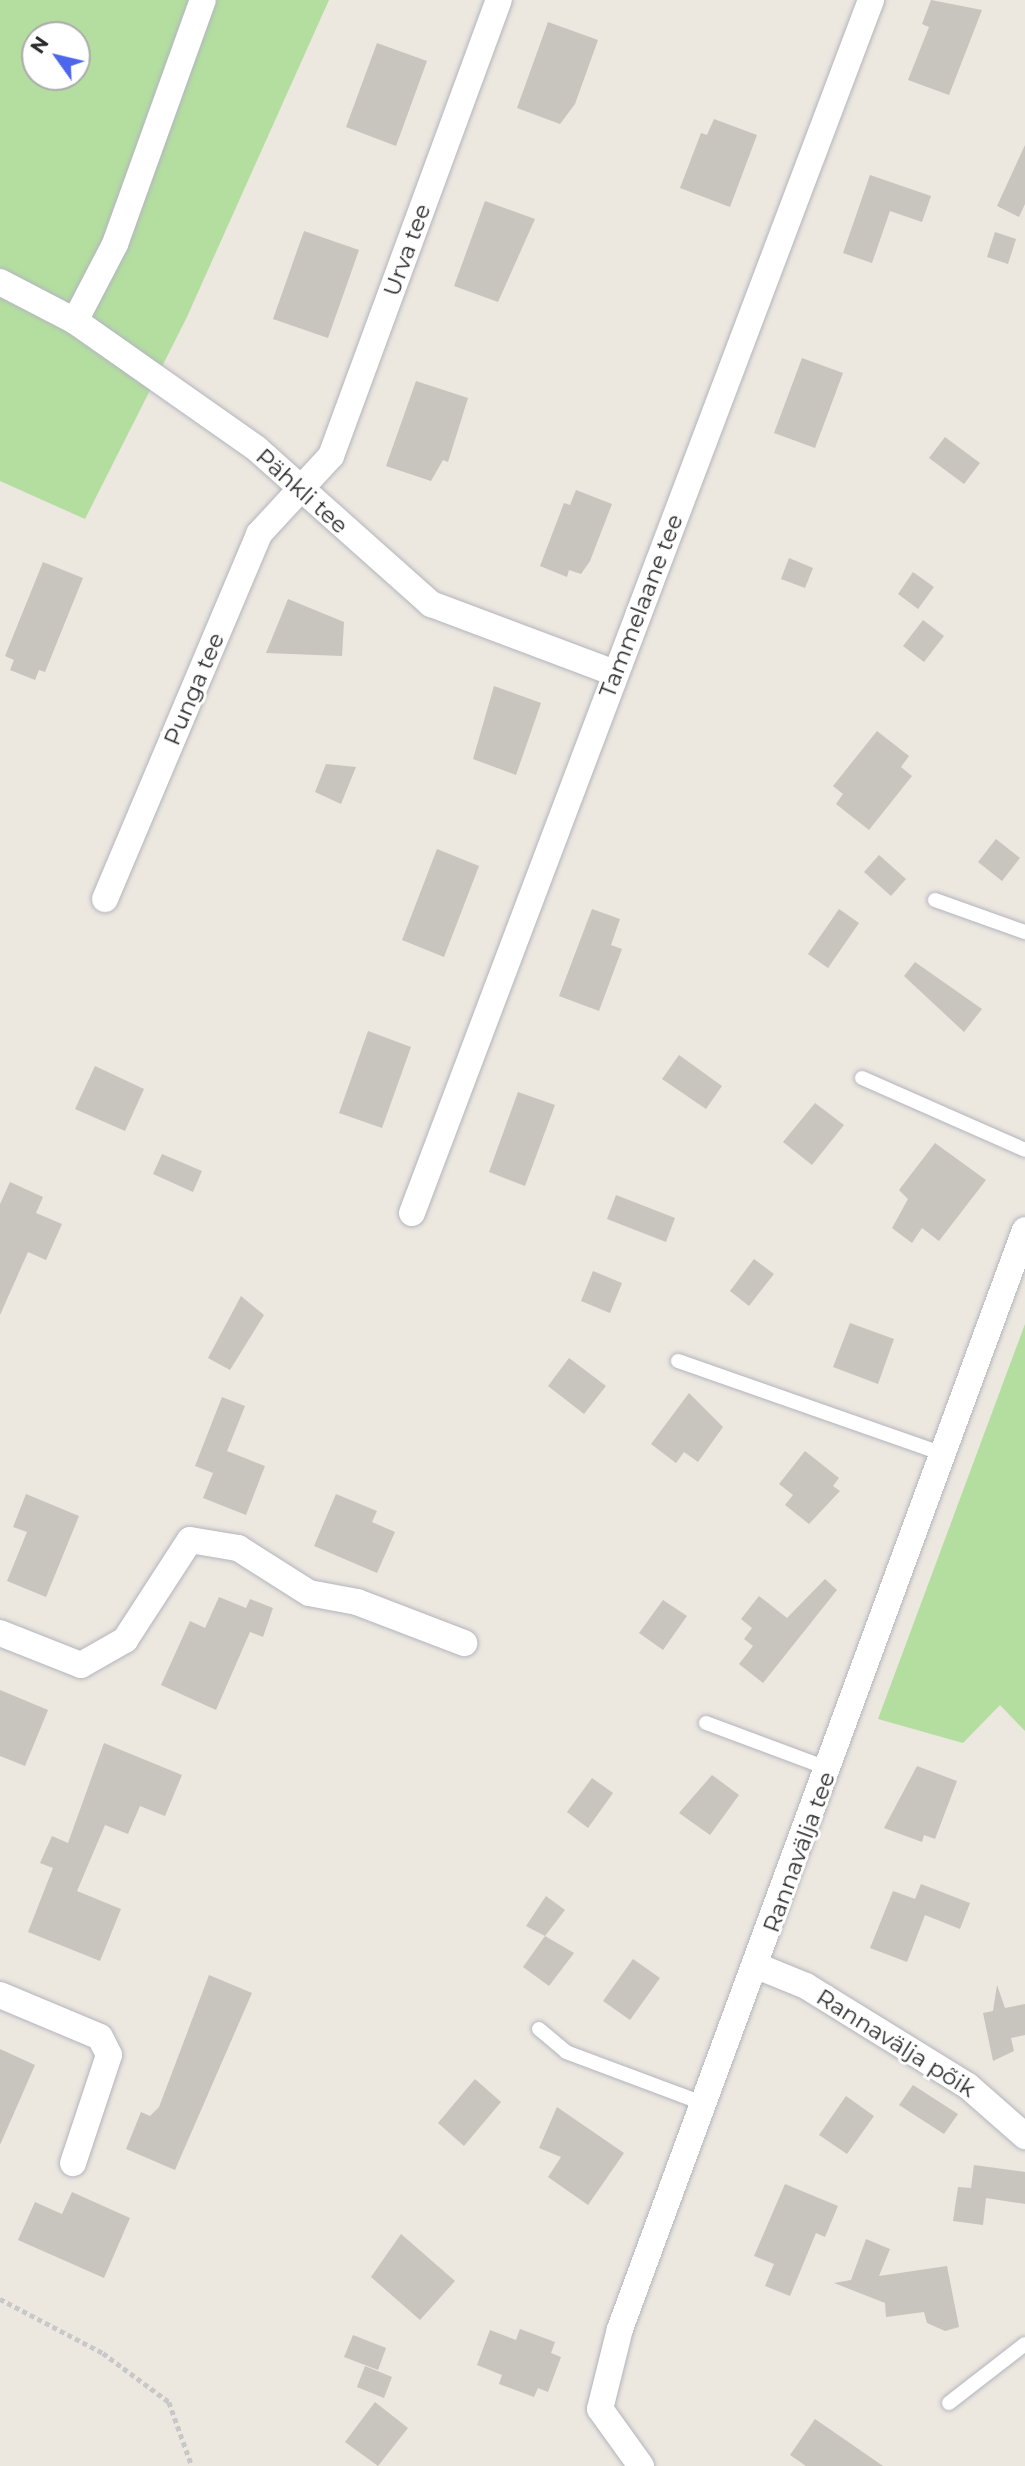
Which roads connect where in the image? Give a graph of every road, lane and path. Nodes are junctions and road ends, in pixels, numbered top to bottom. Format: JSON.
{"nodes":[{"id":1,"x":203,"y":0,"type":"edge"},
{"id":2,"x":499,"y":0,"type":"edge"},
{"id":3,"x":871,"y":0,"type":"edge"},
{"id":4,"x":0,"y":282,"type":"edge"},
{"id":5,"x":75,"y":321,"type":"junction"},
{"id":6,"x":297,"y":487,"type":"junction"},
{"id":7,"x":615,"y":673,"type":"junction"},
{"id":8,"x":106,"y":899,"type":"dead end"},
{"id":9,"x":935,"y":900,"type":"dead end"},
{"id":10,"x":1025,"y":932,"type":"edge"},
{"id":11,"x":862,"y":1078,"type":"dead end"},
{"id":12,"x":1025,"y":1150,"type":"edge"},
{"id":13,"x":412,"y":1213,"type":"dead end"},
{"id":14,"x":1025,"y":1230,"type":"edge"},
{"id":15,"x":678,"y":1361,"type":"dead end"},
{"id":16,"x":944,"y":1454,"type":"junction"},
{"id":17,"x":0,"y":1633,"type":"edge"},
{"id":18,"x":464,"y":1643,"type":"dead end"},
{"id":19,"x":706,"y":1723,"type":"dead end"},
{"id":20,"x":830,"y":1769,"type":"junction"},
{"id":21,"x":757,"y":1966,"type":"junction"},
{"id":22,"x":0,"y":1995,"type":"edge"},
{"id":23,"x":539,"y":2029,"type":"dead end"},
{"id":24,"x":705,"y":2104,"type":"junction"},
{"id":25,"x":1025,"y":2136,"type":"edge"},
{"id":26,"x":73,"y":2163,"type":"dead end"},
{"id":27,"x":0,"y":2299,"type":"edge"},
{"id":28,"x":1025,"y":2344,"type":"edge"},
{"id":29,"x":949,"y":2403,"type":"dead end"},
{"id":30,"x":192,"y":2466,"type":"edge"},
{"id":31,"x":640,"y":2466,"type":"edge"}],
"edges":[{"from":1,"to":5,"type":"street"},
{"from":2,"to":6,"type":"street","name":"Urva tee"},
{"from":3,"to":7,"type":"street","name":"Tammelaane tee"},
{"from":4,"to":5,"type":"street","name":"Pähkli tee"},
{"from":5,"to":6,"type":"street","name":"Pähkli tee"},
{"from":6,"to":7,"type":"street","name":"Pähkli tee"},
{"from":6,"to":8,"type":"street","name":"Punga tee"},
{"from":7,"to":13,"type":"street","name":"Tammelaane tee"},
{"from":9,"to":10,"type":"lane"},
{"from":11,"to":12,"type":"lane"},
{"from":14,"to":16,"type":"street","name":"Rannavälja tee"},
{"from":15,"to":16,"type":"lane"},
{"from":16,"to":20,"type":"street","name":"Rannavälja tee"},
{"from":17,"to":18,"type":"street"},
{"from":19,"to":20,"type":"lane"},
{"from":20,"to":21,"type":"street","name":"Rannavälja tee"},
{"from":21,"to":24,"type":"street","name":"Rannavälja tee"},
{"from":21,"to":25,"type":"street","name":"Rannavälja põik"},
{"from":22,"to":26,"type":"street"},
{"from":23,"to":24,"type":"lane"},
{"from":24,"to":31,"type":"street","name":"Rannavälja tee"},
{"from":27,"to":30,"type":"path"},
{"from":28,"to":29,"type":"lane"}]}
